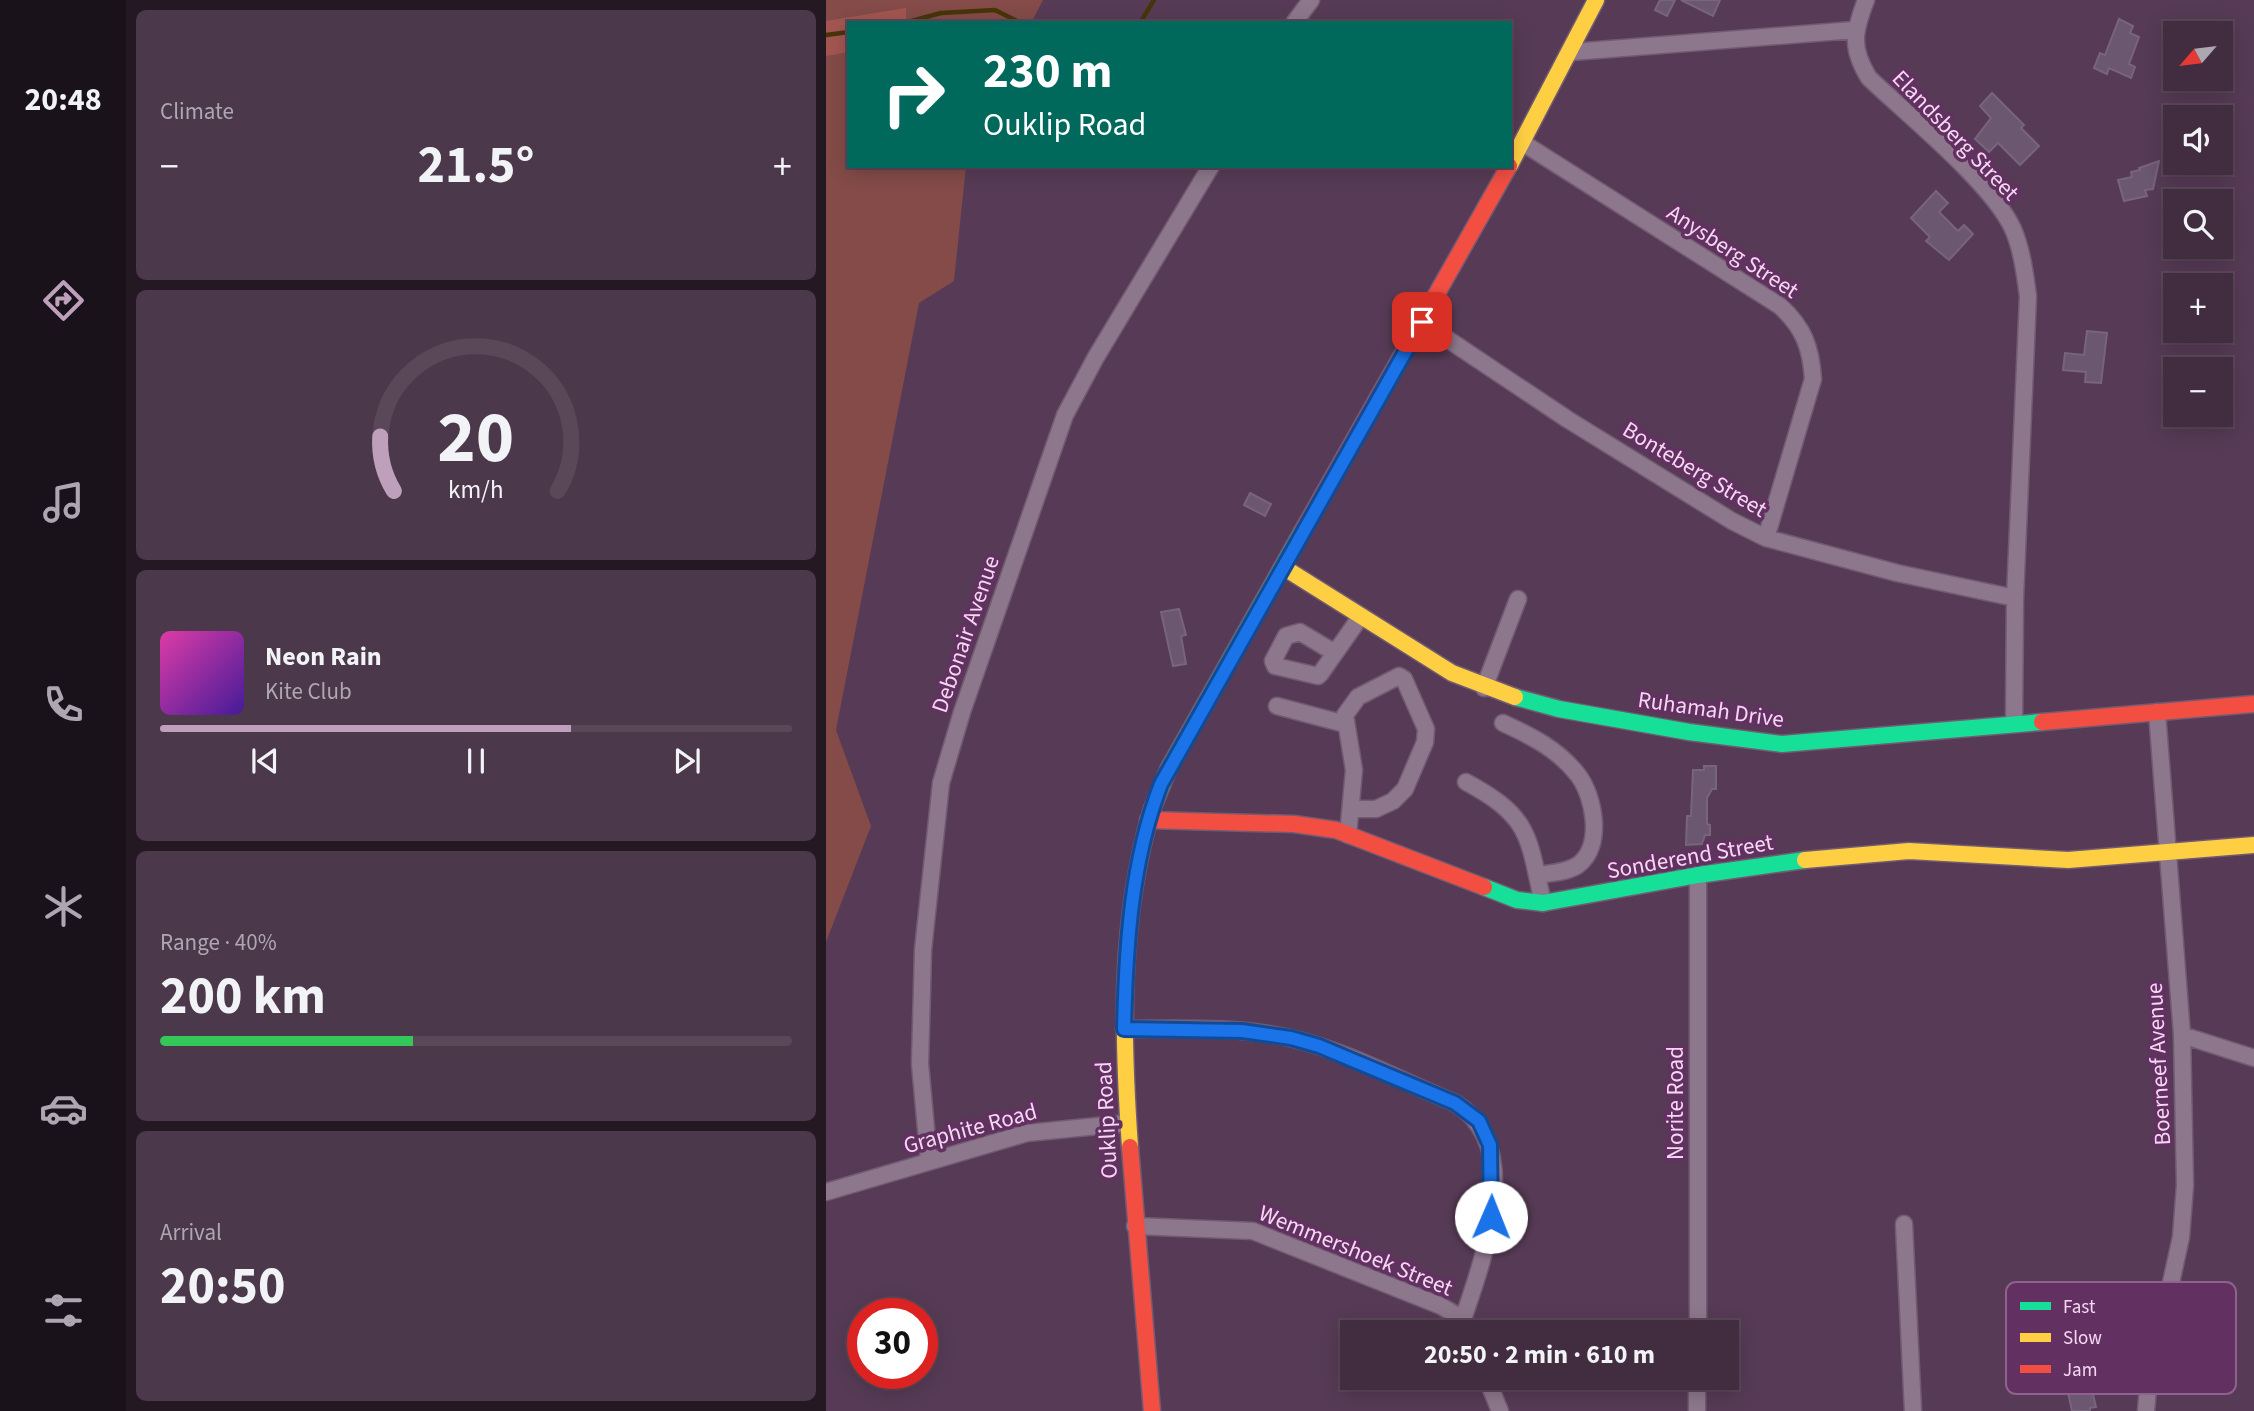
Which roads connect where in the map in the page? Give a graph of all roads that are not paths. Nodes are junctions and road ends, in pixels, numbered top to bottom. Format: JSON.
{"nodes":[{"id":1,"x":1311,"y":0,"type":"edge"},
{"id":2,"x":1596,"y":0,"type":"edge"},
{"id":3,"x":1866,"y":0,"type":"edge"},
{"id":4,"x":1295,"y":21,"type":"edge"},
{"id":5,"x":1854,"y":30,"type":"junction"},
{"id":6,"x":1572,"y":52,"type":"junction"},
{"id":7,"x":1523,"y":143,"type":"junction"},
{"id":8,"x":1512,"y":162,"type":"edge"},
{"id":9,"x":1209,"y":168,"type":"edge"},
{"id":10,"x":1509,"y":168,"type":"edge"},
{"id":11,"x":1422,"y":322,"type":"junction"},
{"id":12,"x":1766,"y":538,"type":"junction"},
{"id":13,"x":1283,"y":567,"type":"junction"},
{"id":14,"x":2015,"y":598,"type":"junction"},
{"id":15,"x":1518,"y":599,"type":"dead end"},
{"id":16,"x":1361,"y":616,"type":"junction"},
{"id":17,"x":1335,"y":653,"type":"dead end"},
{"id":18,"x":1484,"y":688,"type":"junction"},
{"id":19,"x":2254,"y":704,"type":"edge"},
{"id":20,"x":1277,"y":706,"type":"dead end"},
{"id":21,"x":2157,"y":712,"type":"junction"},
{"id":22,"x":1503,"y":723,"type":"dead end"},
{"id":23,"x":1345,"y":724,"type":"junction"},
{"id":24,"x":2014,"y":724,"type":"junction"},
{"id":25,"x":1466,"y":782,"type":"dead end"},
{"id":26,"x":1351,"y":809,"type":"junction"},
{"id":27,"x":1148,"y":820,"type":"junction"},
{"id":28,"x":1348,"y":835,"type":"junction"},
{"id":29,"x":2254,"y":845,"type":"edge"},
{"id":30,"x":2166,"y":853,"type":"junction"},
{"id":31,"x":1536,"y":874,"type":"junction"},
{"id":32,"x":1698,"y":875,"type":"junction"},
{"id":33,"x":1542,"y":903,"type":"junction"},
{"id":34,"x":1124,"y":1029,"type":"junction"},
{"id":35,"x":2182,"y":1035,"type":"junction"},
{"id":36,"x":2254,"y":1058,"type":"edge"},
{"id":37,"x":1128,"y":1123,"type":"junction"},
{"id":38,"x":929,"y":1161,"type":"junction"},
{"id":39,"x":826,"y":1192,"type":"edge"},
{"id":40,"x":1904,"y":1224,"type":"dead end"},
{"id":41,"x":1135,"y":1226,"type":"junction"},
{"id":42,"x":2171,"y":1282,"type":"edge"},
{"id":43,"x":1456,"y":1320,"type":"edge"},
{"id":44,"x":1466,"y":1320,"type":"edge"},
{"id":45,"x":1698,"y":1320,"type":"edge"},
{"id":46,"x":1491,"y":1390,"type":"edge"},
{"id":47,"x":1697,"y":1390,"type":"edge"},
{"id":48,"x":1152,"y":1411,"type":"edge"},
{"id":49,"x":1500,"y":1411,"type":"edge"},
{"id":50,"x":1697,"y":1411,"type":"edge"},
{"id":51,"x":1913,"y":1411,"type":"edge"}],
"edges":[{"from":1,"to":4,"type":"street"},
{"from":2,"to":6,"type":"street","name":"Ouklip Road"},
{"from":3,"to":5,"type":"street"},
{"from":5,"to":6,"type":"street"},
{"from":5,"to":14,"type":"street","name":"Elandsberg Street"},
{"from":6,"to":7,"type":"street","name":"Ouklip Road"},
{"from":7,"to":8,"type":"street","name":"Ouklip Road"},
{"from":7,"to":12,"type":"street","name":"Anysberg Street"},
{"from":9,"to":38,"type":"street","name":"Debonair Avenue"},
{"from":10,"to":11,"type":"street","name":"Ouklip Road"},
{"from":11,"to":12,"type":"street","name":"Bonteberg Street"},
{"from":11,"to":13,"type":"street","name":"Ouklip Road"},
{"from":12,"to":14,"type":"street","name":"Bonteberg Street"},
{"from":13,"to":16,"type":"street","name":"Ruhamah Drive"},
{"from":13,"to":27,"type":"street","name":"Ouklip Road"},
{"from":14,"to":24,"type":"street","name":"Elandsberg Street"},
{"from":15,"to":18,"type":"street"},
{"from":16,"to":17,"type":"street"},
{"from":16,"to":18,"type":"street","name":"Ruhamah Drive"},
{"from":18,"to":24,"type":"street","name":"Ruhamah Drive"},
{"from":19,"to":21,"type":"street","name":"Ruhamah Drive"},
{"from":20,"to":23,"type":"street"},
{"from":21,"to":24,"type":"street","name":"Ruhamah Drive"},
{"from":21,"to":30,"type":"street","name":"Boerneef Avenue"},
{"from":22,"to":31,"type":"street"},
{"from":23,"to":26,"type":"street"},
{"from":23,"to":26,"type":"street"},
{"from":25,"to":31,"type":"street"},
{"from":26,"to":28,"type":"street"},
{"from":27,"to":28,"type":"street","name":"Sonderend Street"},
{"from":27,"to":34,"type":"street","name":"Ouklip Road"},
{"from":28,"to":33,"type":"street","name":"Sonderend Street"},
{"from":29,"to":30,"type":"street","name":"Sonderend Street"},
{"from":30,"to":32,"type":"street","name":"Sonderend Street"},
{"from":30,"to":35,"type":"street","name":"Boerneef Avenue"},
{"from":31,"to":33,"type":"street"},
{"from":32,"to":33,"type":"street","name":"Sonderend Street"},
{"from":32,"to":45,"type":"street","name":"Norite Road"},
{"from":34,"to":37,"type":"street","name":"Ouklip Road"},
{"from":34,"to":44,"type":"street"},
{"from":35,"to":36,"type":"street"},
{"from":35,"to":42,"type":"street","name":"Boerneef Avenue"},
{"from":37,"to":38,"type":"street","name":"Graphite Road"},
{"from":37,"to":41,"type":"street","name":"Ouklip Road"},
{"from":38,"to":39,"type":"street","name":"Graphite Road"},
{"from":40,"to":51,"type":"street"},
{"from":41,"to":43,"type":"street","name":"Wemmershoek Street"},
{"from":41,"to":48,"type":"street","name":"Ouklip Road"},
{"from":46,"to":49,"type":"street"},
{"from":47,"to":50,"type":"street"}]}
